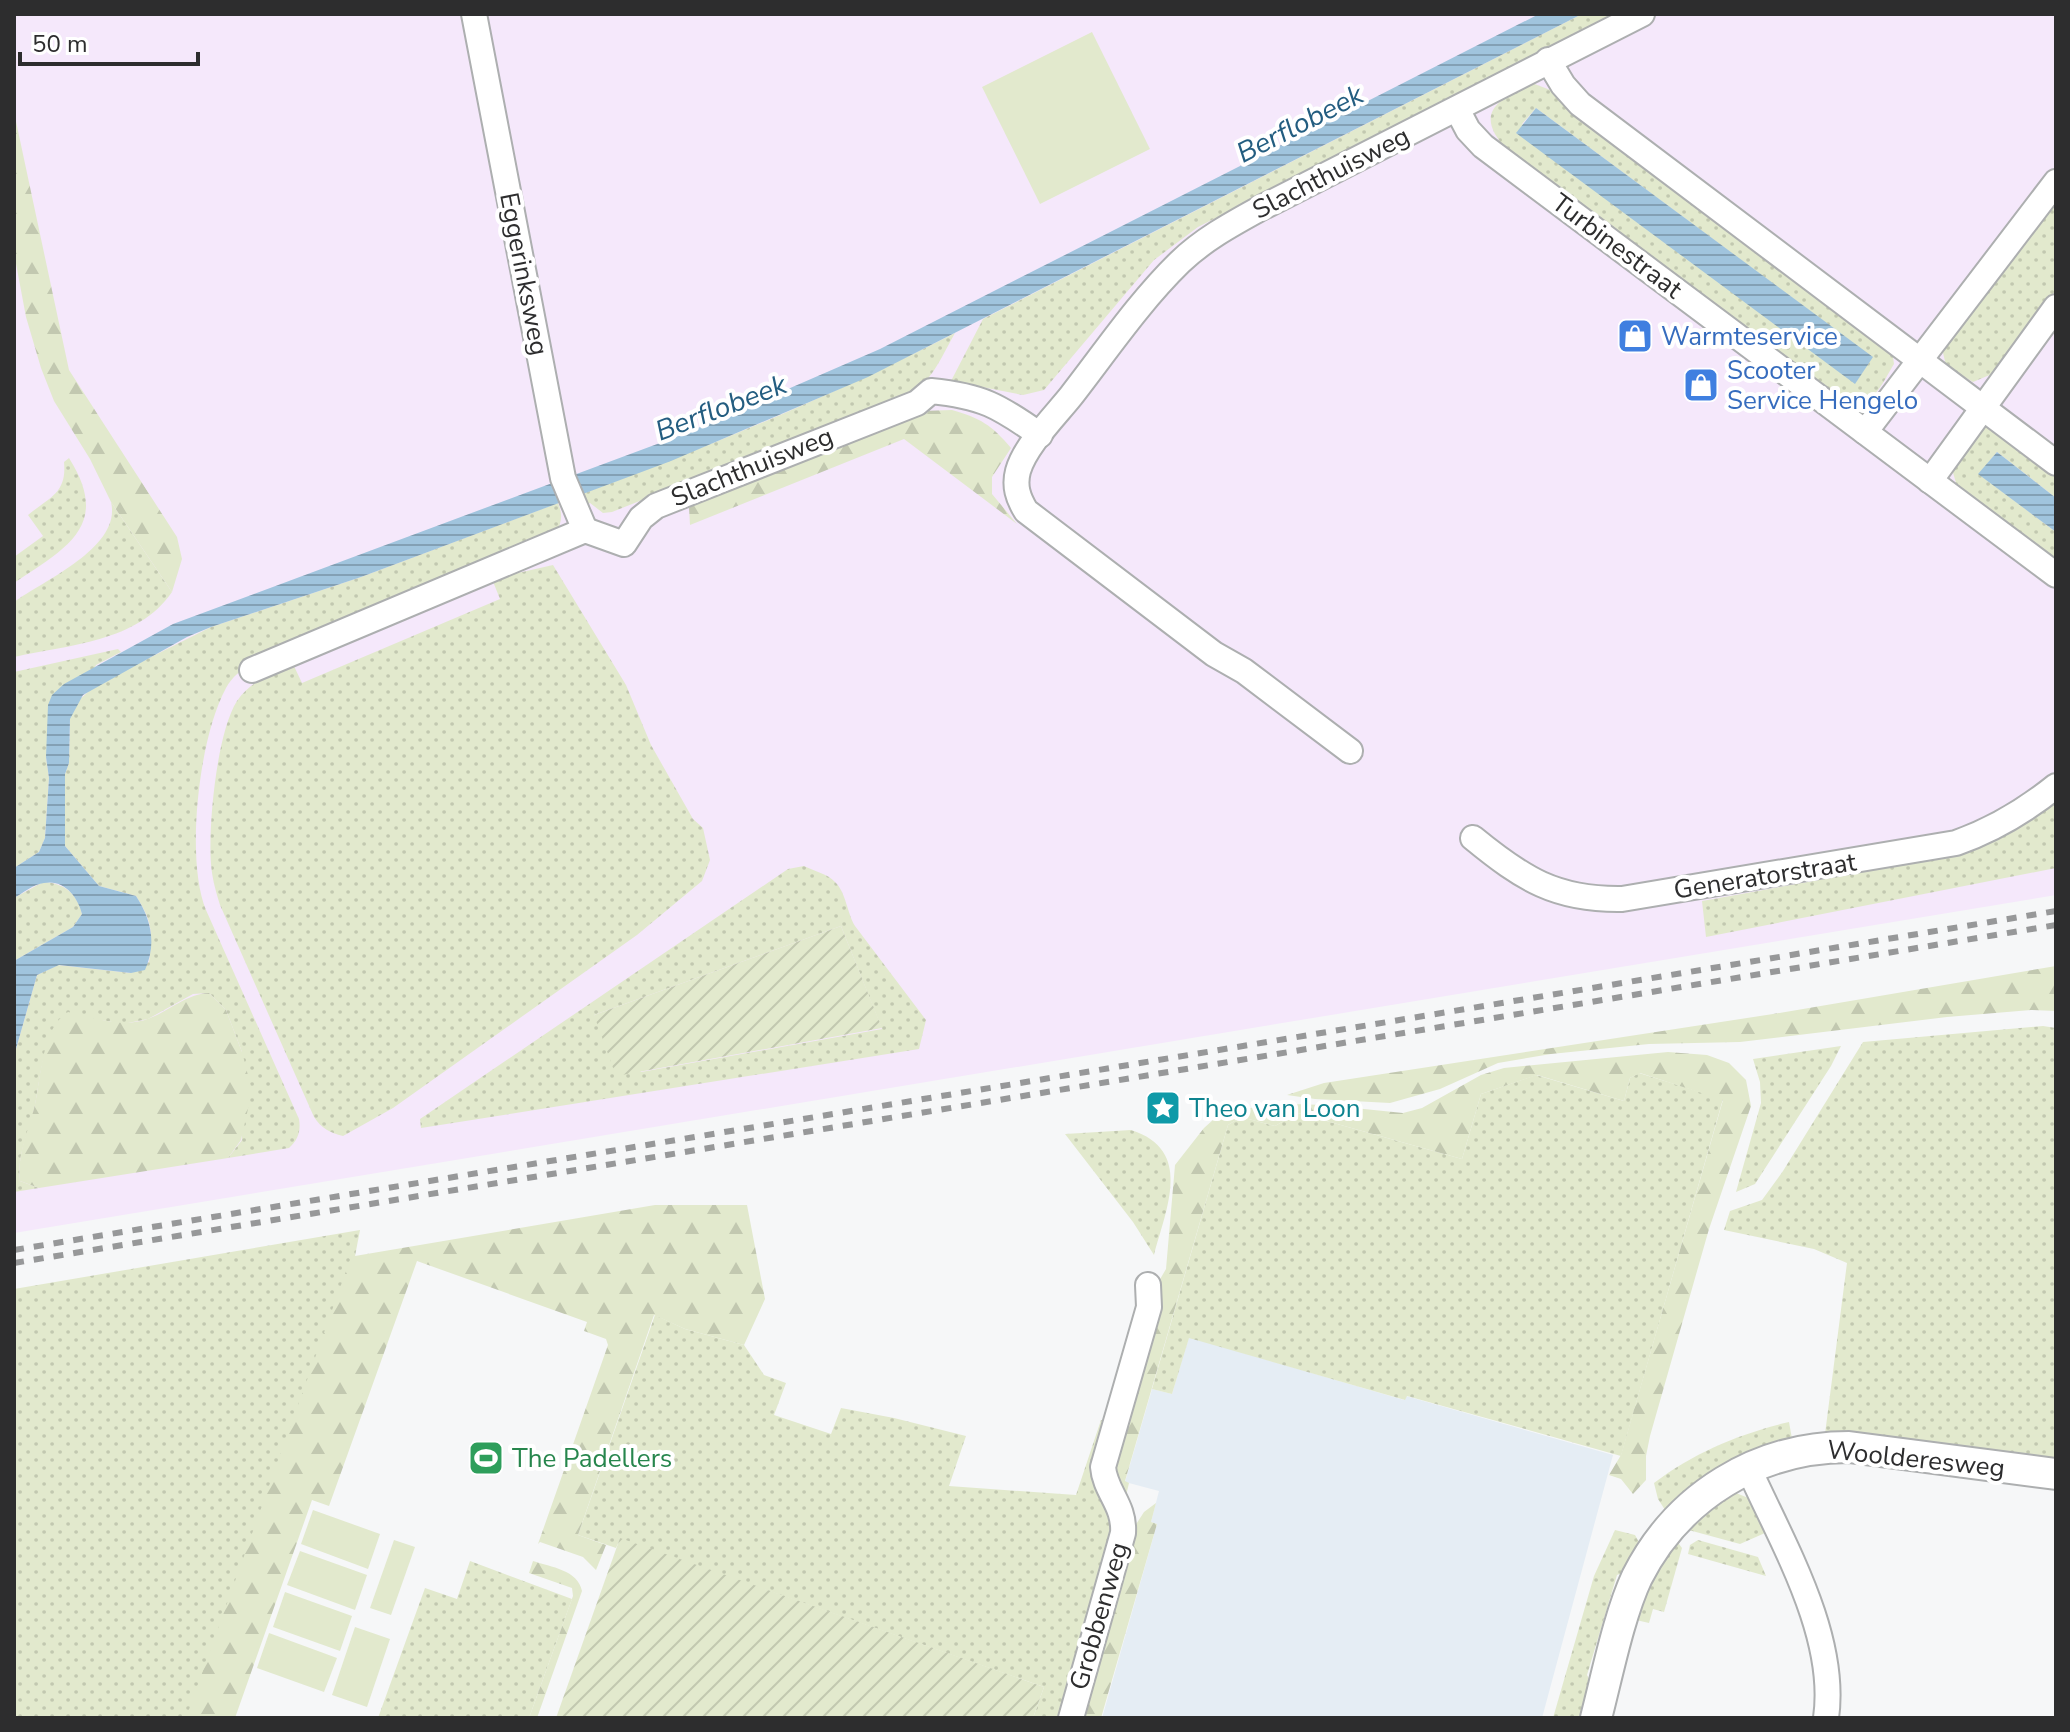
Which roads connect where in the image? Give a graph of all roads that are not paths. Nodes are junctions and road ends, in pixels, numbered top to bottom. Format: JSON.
{"nodes":[{"id":1,"x":474,"y":14,"type":"edge"},
{"id":2,"x":1642,"y":14,"type":"edge"},
{"id":3,"x":1548,"y":60,"type":"junction"},
{"id":4,"x":1457,"y":109,"type":"junction"},
{"id":5,"x":2056,"y":182,"type":"edge"},
{"id":6,"x":2056,"y":307,"type":"edge"},
{"id":7,"x":1920,"y":359,"type":"junction"},
{"id":8,"x":1983,"y":407,"type":"junction"},
{"id":9,"x":1865,"y":432,"type":"junction"},
{"id":10,"x":1040,"y":435,"type":"junction"},
{"id":11,"x":2056,"y":463,"type":"edge"},
{"id":12,"x":1930,"y":481,"type":"junction"},
{"id":13,"x":585,"y":530,"type":"junction"},
{"id":14,"x":2056,"y":575,"type":"edge"},
{"id":15,"x":252,"y":670,"type":"dead end"},
{"id":16,"x":1350,"y":751,"type":"dead end"},
{"id":17,"x":2056,"y":786,"type":"edge"},
{"id":18,"x":1473,"y":838,"type":"dead end"},
{"id":19,"x":1148,"y":1285,"type":"dead end"},
{"id":20,"x":1748,"y":1467,"type":"junction"},
{"id":21,"x":2056,"y":1474,"type":"edge"},
{"id":22,"x":1071,"y":1718,"type":"edge"},
{"id":23,"x":1596,"y":1718,"type":"edge"},
{"id":24,"x":1826,"y":1718,"type":"edge"}],
"edges":[{"from":1,"to":13,"type":"street","name":"Eggerinksweg"},
{"from":2,"to":3,"type":"street","name":"Slachthuisweg"},
{"from":3,"to":4,"type":"street","name":"Slachthuisweg"},
{"from":3,"to":7,"type":"street"},
{"from":4,"to":9,"type":"street","name":"Turbinestraat"},
{"from":4,"to":10,"type":"street","name":"Slachthuisweg"},
{"from":5,"to":7,"type":"street"},
{"from":6,"to":8,"type":"street"},
{"from":7,"to":8,"type":"street"},
{"from":7,"to":9,"type":"street"},
{"from":8,"to":11,"type":"street"},
{"from":8,"to":12,"type":"street"},
{"from":9,"to":12,"type":"street","name":"Turbinestraat"},
{"from":10,"to":13,"type":"street","name":"Slachthuisweg"},
{"from":10,"to":16,"type":"street","name":"Slachthuisweg"},
{"from":12,"to":14,"type":"street","name":"Turbinestraat"},
{"from":13,"to":15,"type":"street"},
{"from":17,"to":18,"type":"street","name":"Generatorstraat"},
{"from":19,"to":22,"type":"street","name":"Grobbenweg"},
{"from":20,"to":21,"type":"street","name":"Woolderesweg"},
{"from":20,"to":23,"type":"street","name":"Woolderesweg"},
{"from":20,"to":24,"type":"street"}]}
